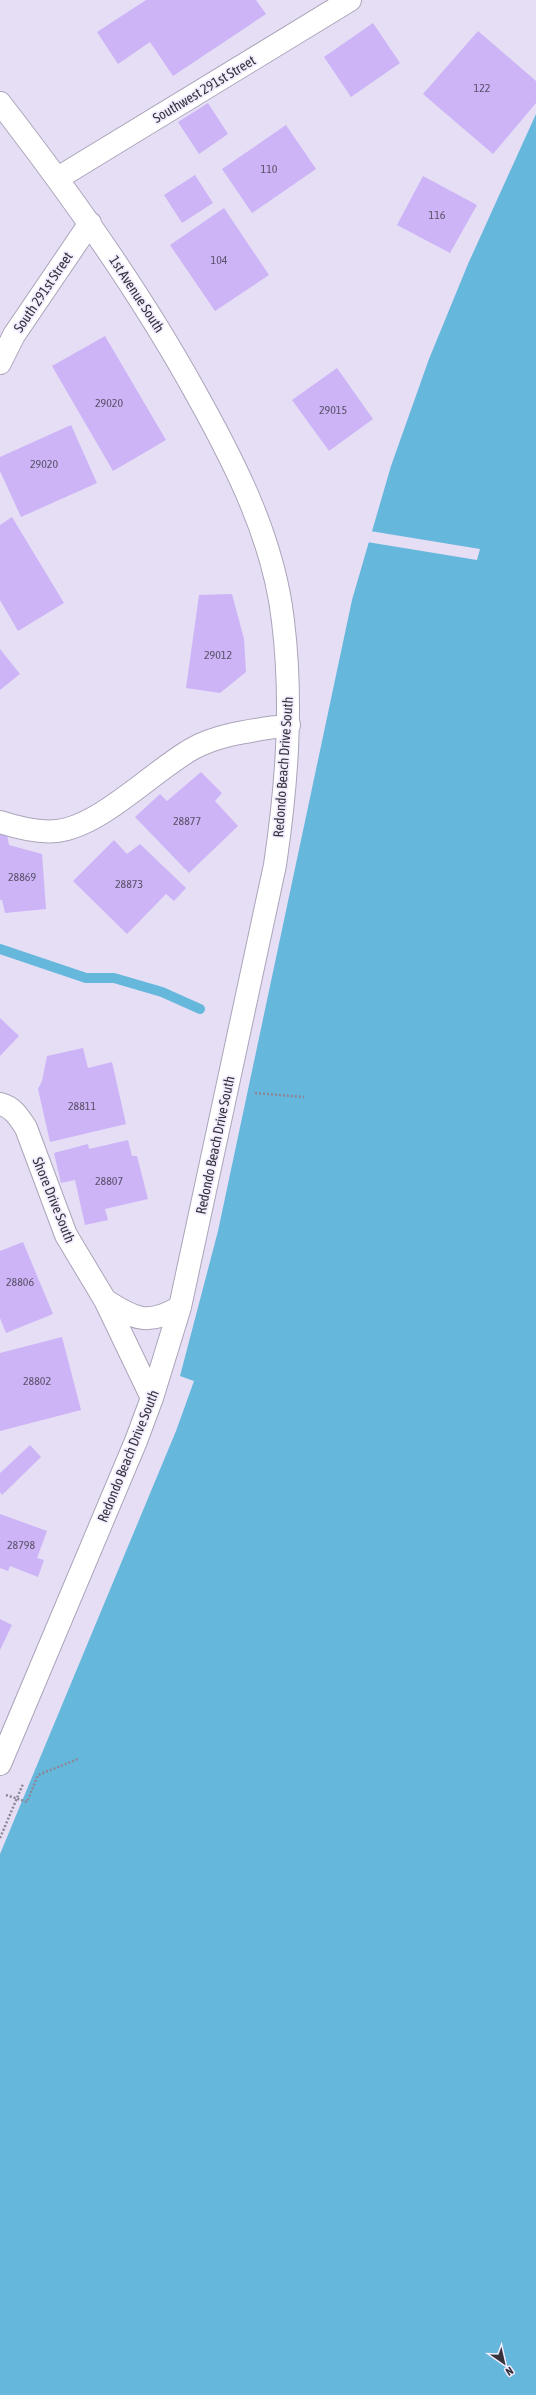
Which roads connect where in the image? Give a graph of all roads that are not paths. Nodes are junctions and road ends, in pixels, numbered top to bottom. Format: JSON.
{"nodes":[{"id":1,"x":350,"y":0,"type":"edge"},
{"id":2,"x":0,"y":103,"type":"edge"},
{"id":3,"x":58,"y":178,"type":"junction"},
{"id":4,"x":90,"y":222,"type":"junction"},
{"id":5,"x":0,"y":363,"type":"edge"},
{"id":6,"x":250,"y":499,"type":"joint"},
{"id":7,"x":289,"y":724,"type":"junction"},
{"id":8,"x":0,"y":822,"type":"edge"},
{"id":9,"x":0,"y":1104,"type":"edge"},
{"id":10,"x":105,"y":1300,"type":"junction"},
{"id":11,"x":180,"y":1307,"type":"junction"},
{"id":12,"x":152,"y":1398,"type":"junction"},
{"id":13,"x":0,"y":1764,"type":"edge"}],
"edges":[{"from":1,"to":3,"type":"street","name":"Southwest 291st Street"},
{"from":2,"to":3,"type":"street","name":"1st Avenue South"},
{"from":3,"to":4,"type":"street","name":"1st Avenue South"},
{"from":4,"to":5,"type":"street","name":"South 291st Street"},
{"from":4,"to":6,"type":"street","name":"1st Avenue South"},
{"from":6,"to":7,"type":"street","name":"Redondo Beach Drive South"},
{"from":7,"to":8,"type":"street"},
{"from":7,"to":11,"type":"street","name":"Redondo Beach Drive South"},
{"from":9,"to":10,"type":"street","name":"Shore Drive South"},
{"from":10,"to":11,"type":"street","name":"Shore Drive South"},
{"from":10,"to":12,"type":"street","name":"Shore Drive South"},
{"from":11,"to":12,"type":"street","name":"Redondo Beach Drive South"},
{"from":12,"to":13,"type":"street","name":"Redondo Beach Drive South"}]}
